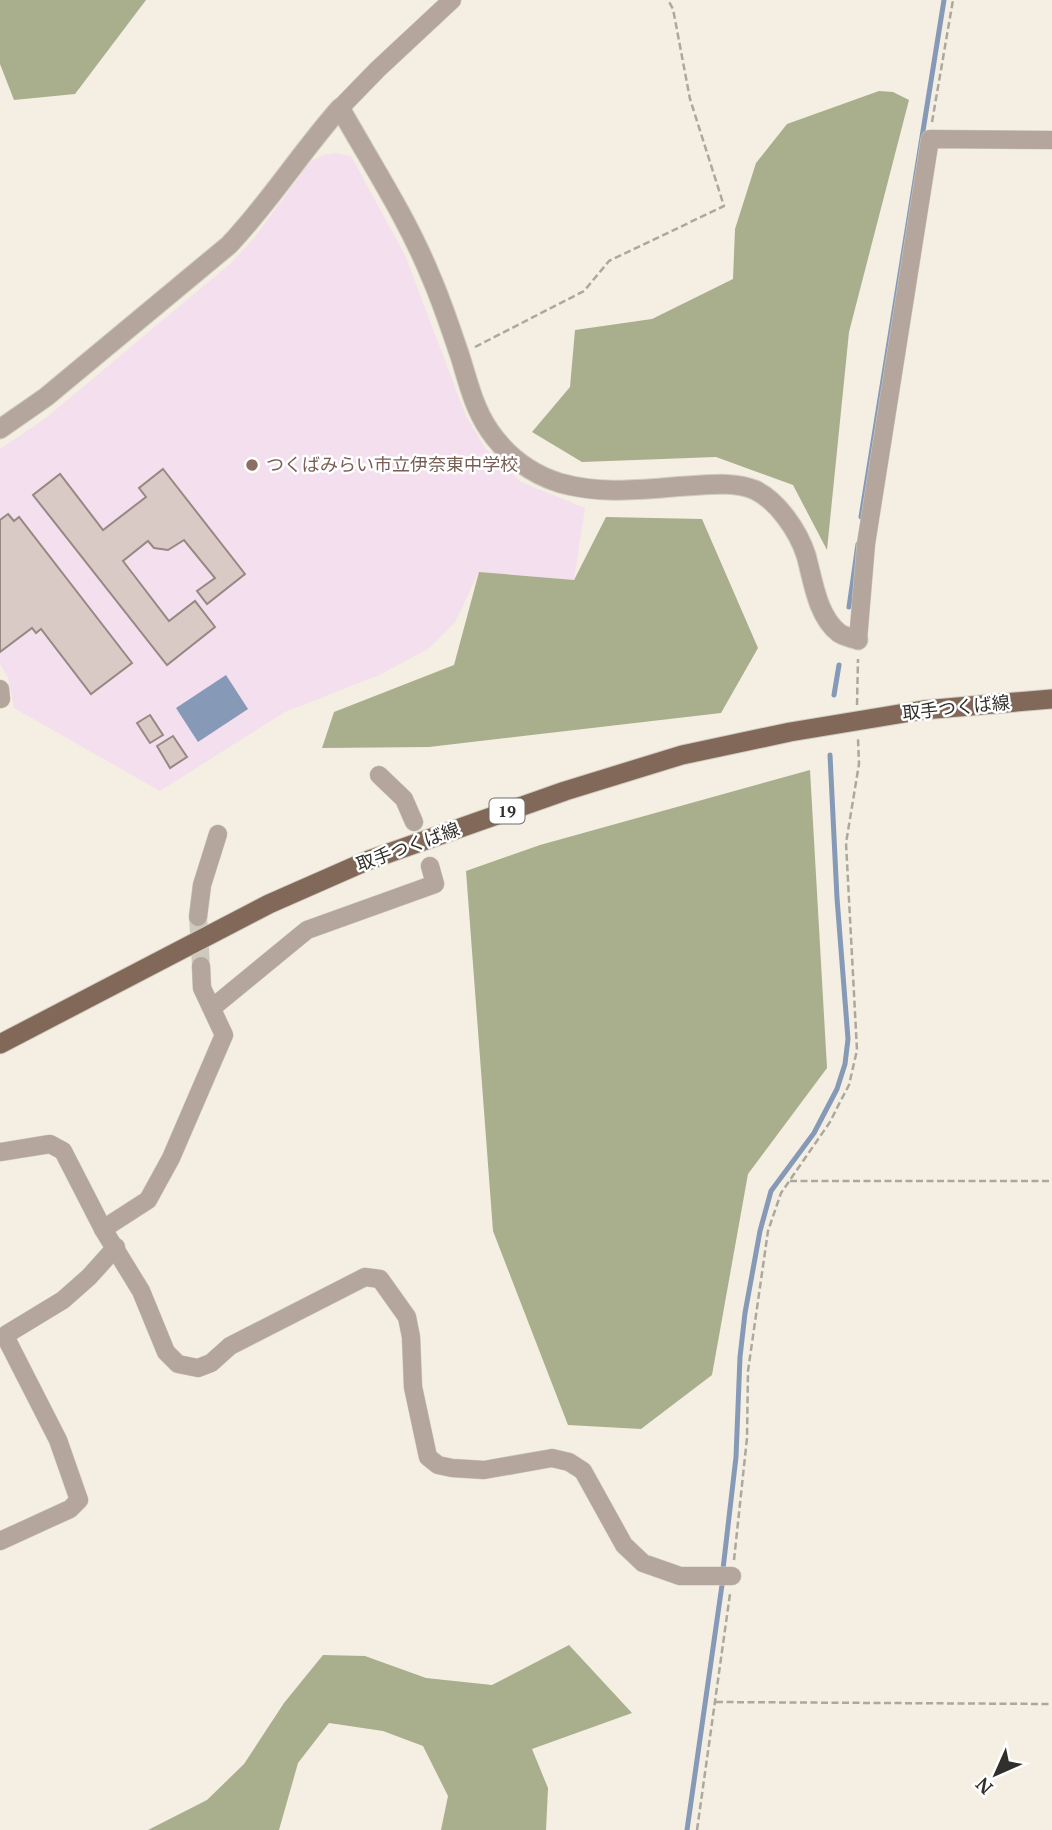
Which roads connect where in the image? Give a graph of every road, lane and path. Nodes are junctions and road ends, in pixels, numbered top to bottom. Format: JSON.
{"nodes":[{"id":1,"x":452,"y":0,"type":"edge"},
{"id":2,"x":668,"y":0,"type":"edge"},
{"id":3,"x":953,"y":0,"type":"edge"},
{"id":4,"x":340,"y":108,"type":"junction"},
{"id":5,"x":930,"y":139,"type":"junction"},
{"id":6,"x":1052,"y":140,"type":"edge"},
{"id":7,"x":459,"y":355,"type":"junction"},
{"id":8,"x":0,"y":429,"type":"edge"},
{"id":9,"x":859,"y":640,"type":"junction"},
{"id":10,"x":1052,"y":699,"type":"edge"},
{"id":11,"x":858,"y":720,"type":"junction"},
{"id":12,"x":379,"y":775,"type":"dead end"},
{"id":13,"x":414,"y":822,"type":"dead end"},
{"id":14,"x":218,"y":834,"type":"dead end"},
{"id":15,"x":430,"y":866,"type":"dead end"},
{"id":16,"x":198,"y":917,"type":"tunnel mouth"},
{"id":17,"x":201,"y":966,"type":"tunnel mouth"},
{"id":18,"x":212,"y":1008,"type":"junction"},
{"id":19,"x":0,"y":1044,"type":"edge"},
{"id":20,"x":0,"y":1152,"type":"edge"},
{"id":21,"x":790,"y":1181,"type":"junction"},
{"id":22,"x":1052,"y":1181,"type":"edge"},
{"id":23,"x":103,"y":1229,"type":"junction"},
{"id":24,"x":116,"y":1247,"type":"junction"},
{"id":25,"x":0,"y":1541,"type":"edge"},
{"id":26,"x":732,"y":1576,"type":"junction"},
{"id":27,"x":716,"y":1702,"type":"junction"},
{"id":28,"x":1052,"y":1704,"type":"edge"},
{"id":29,"x":698,"y":1830,"type":"edge"}],
"edges":[{"from":1,"to":4,"type":"street"},
{"from":2,"to":7,"type":"path"},
{"from":3,"to":5,"type":"path"},
{"from":4,"to":7,"type":"street"},
{"from":4,"to":8,"type":"street"},
{"from":5,"to":6,"type":"street"},
{"from":5,"to":9,"type":"street"},
{"from":7,"to":9,"type":"street"},
{"from":9,"to":11,"type":"path"},
{"from":10,"to":11,"type":"main road","name":"取手つくば線","number":"19"},
{"from":11,"to":19,"type":"main road","name":"取手つくば線","number":"19"},
{"from":11,"to":21,"type":"path"},
{"from":12,"to":13,"type":"street"},
{"from":14,"to":16,"type":"street"},
{"from":15,"to":18,"type":"street"},
{"from":17,"to":18,"type":"street"},
{"from":18,"to":23,"type":"street"},
{"from":20,"to":23,"type":"street"},
{"from":21,"to":22,"type":"path"},
{"from":21,"to":26,"type":"path"},
{"from":23,"to":24,"type":"street"},
{"from":24,"to":25,"type":"street"},
{"from":24,"to":26,"type":"street"},
{"from":26,"to":27,"type":"path"},
{"from":27,"to":28,"type":"path"},
{"from":27,"to":29,"type":"path"}]}
